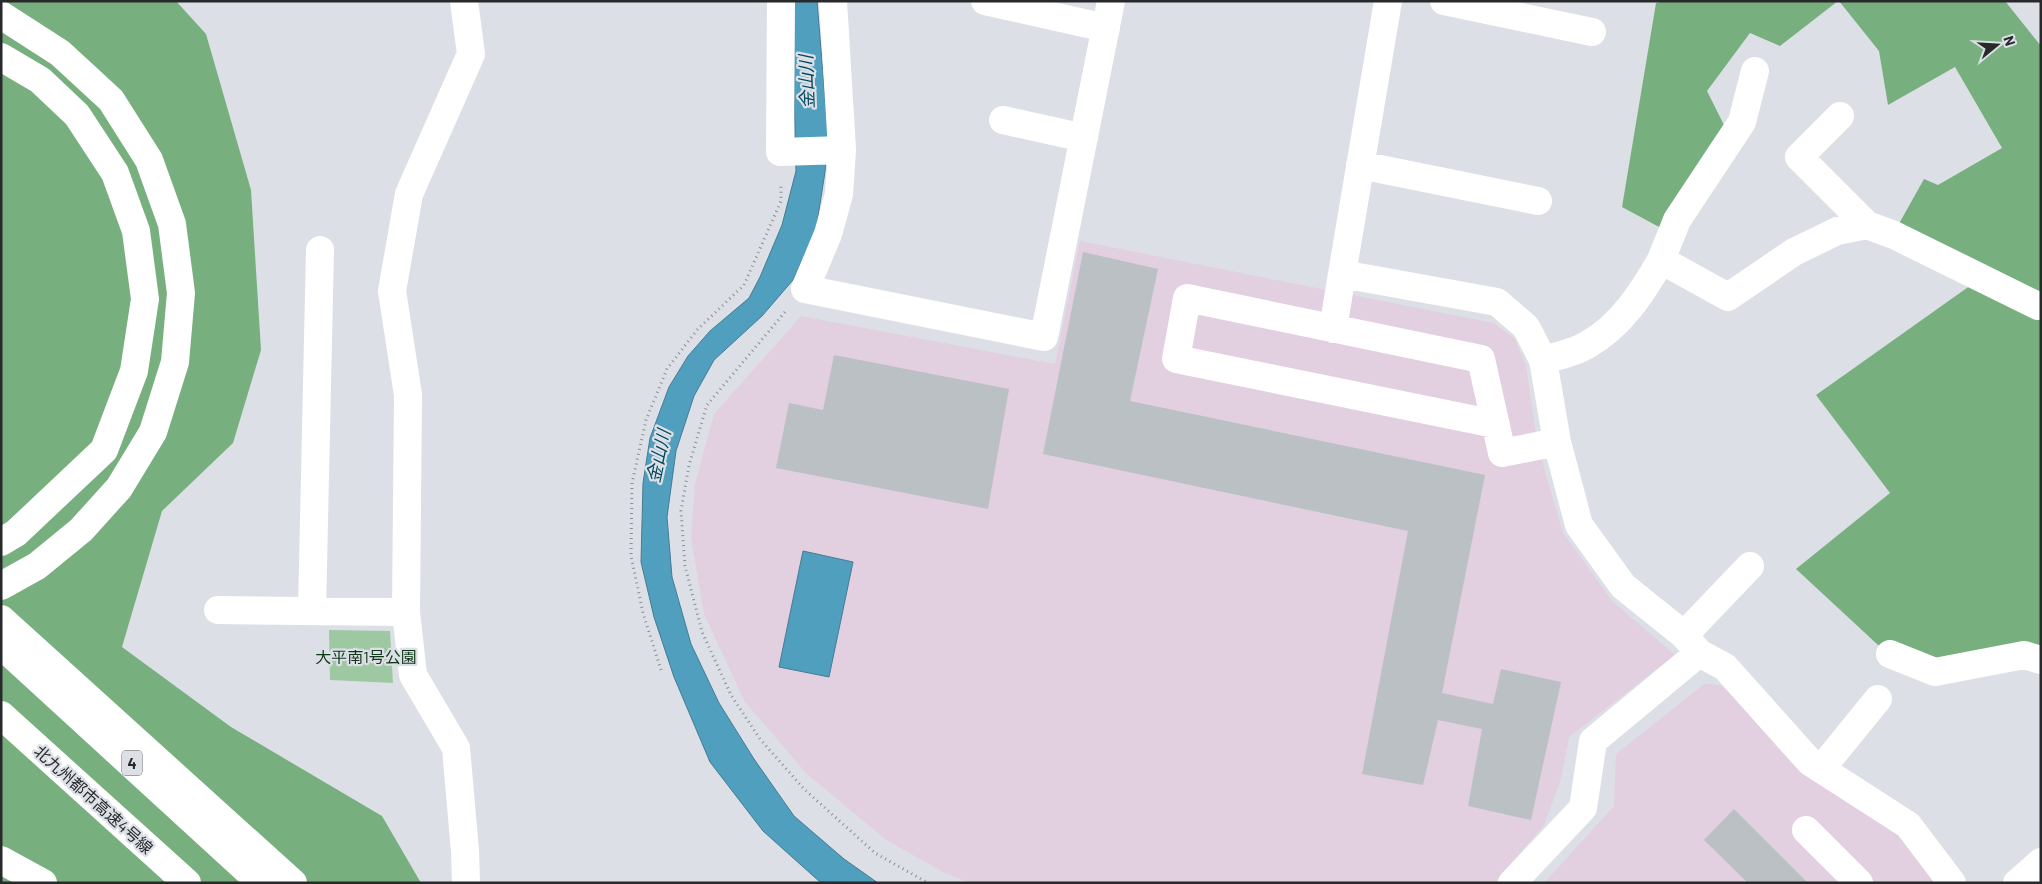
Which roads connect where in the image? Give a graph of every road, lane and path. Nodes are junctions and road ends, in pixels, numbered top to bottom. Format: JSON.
{"nodes":[{"id":1,"x":464,"y":1,"type":"edge"},
{"id":2,"x":781,"y":1,"type":"edge"},
{"id":3,"x":833,"y":1,"type":"edge"},
{"id":4,"x":985,"y":1,"type":"edge"},
{"id":5,"x":1111,"y":1,"type":"edge"},
{"id":6,"x":1388,"y":1,"type":"edge"},
{"id":7,"x":1444,"y":1,"type":"edge"},
{"id":8,"x":1,"y":15,"type":"edge"},
{"id":9,"x":1106,"y":28,"type":"junction"},
{"id":10,"x":1592,"y":32,"type":"dead end"},
{"id":11,"x":1,"y":57,"type":"edge"},
{"id":12,"x":1755,"y":71,"type":"dead end"},
{"id":13,"x":1840,"y":116,"type":"dead end"},
{"id":14,"x":1004,"y":120,"type":"dead end"},
{"id":15,"x":1084,"y":138,"type":"junction"},
{"id":16,"x":836,"y":151,"type":"junction"},
{"id":17,"x":786,"y":152,"type":"junction"},
{"id":18,"x":1360,"y":165,"type":"junction"},
{"id":19,"x":1538,"y":201,"type":"dead end"},
{"id":20,"x":1867,"y":225,"type":"junction"},
{"id":21,"x":320,"y":250,"type":"dead end"},
{"id":22,"x":1661,"y":260,"type":"junction"},
{"id":23,"x":1342,"y":274,"type":"junction"},
{"id":24,"x":805,"y":289,"type":"junction"},
{"id":25,"x":2038,"y":306,"type":"dead end"},
{"id":26,"x":1333,"y":328,"type":"junction"},
{"id":27,"x":1543,"y":360,"type":"junction"},
{"id":28,"x":1495,"y":424,"type":"junction"},
{"id":29,"x":1557,"y":442,"type":"junction"},
{"id":30,"x":9,"y":538,"type":"edge"},
{"id":31,"x":1750,"y":566,"type":"dead end"},
{"id":32,"x":1,"y":586,"type":"edge"},
{"id":33,"x":218,"y":610,"type":"dead end"},
{"id":34,"x":312,"y":611,"type":"junction"},
{"id":35,"x":406,"y":612,"type":"junction"},
{"id":36,"x":1,"y":619,"type":"edge"},
{"id":37,"x":1691,"y":644,"type":"junction"},
{"id":38,"x":1,"y":645,"type":"edge"},
{"id":39,"x":1890,"y":654,"type":"dead end"},
{"id":40,"x":2041,"y":660,"type":"edge"},
{"id":41,"x":661,"y":670,"type":"dead end"},
{"id":42,"x":1878,"y":699,"type":"dead end"},
{"id":43,"x":1,"y":715,"type":"edge"},
{"id":44,"x":1821,"y":769,"type":"junction"},
{"id":45,"x":1806,"y":830,"type":"dead end"},
{"id":46,"x":1,"y":860,"type":"edge"},
{"id":47,"x":2041,"y":862,"type":"edge"},
{"id":48,"x":1945,"y":881,"type":"edge"},
{"id":49,"x":43,"y":883,"type":"edge"},
{"id":50,"x":186,"y":883,"type":"edge"},
{"id":51,"x":261,"y":883,"type":"edge"},
{"id":52,"x":292,"y":883,"type":"edge"},
{"id":53,"x":466,"y":883,"type":"edge"},
{"id":54,"x":928,"y":883,"type":"edge"},
{"id":55,"x":1512,"y":883,"type":"edge"},
{"id":56,"x":1859,"y":883,"type":"edge"},
{"id":57,"x":2017,"y":883,"type":"edge"}],
"edges":[{"from":1,"to":35,"type":"main road"},
{"from":2,"to":17,"type":"main road"},
{"from":3,"to":16,"type":"main road"},
{"from":4,"to":9,"type":"main road"},
{"from":5,"to":9,"type":"main road"},
{"from":6,"to":18,"type":"main road"},
{"from":7,"to":10,"type":"main road"},
{"from":8,"to":32,"type":"main road"},
{"from":9,"to":15,"type":"main road"},
{"from":11,"to":30,"type":"main road"},
{"from":12,"to":22,"type":"main road"},
{"from":13,"to":20,"type":"main road"},
{"from":14,"to":15,"type":"main road"},
{"from":15,"to":24,"type":"main road"},
{"from":16,"to":17,"type":"main road"},
{"from":16,"to":24,"type":"main road"},
{"from":17,"to":41,"type":"path"},
{"from":18,"to":19,"type":"main road"},
{"from":18,"to":23,"type":"main road"},
{"from":20,"to":22,"type":"main road"},
{"from":20,"to":25,"type":"main road"},
{"from":21,"to":34,"type":"main road"},
{"from":22,"to":27,"type":"main road"},
{"from":23,"to":26,"type":"main road"},
{"from":23,"to":27,"type":"main road"},
{"from":24,"to":54,"type":"path"},
{"from":26,"to":28,"type":"main road"},
{"from":26,"to":28,"type":"main road"},
{"from":27,"to":29,"type":"main road"},
{"from":28,"to":29,"type":"main road"},
{"from":29,"to":37,"type":"main road"},
{"from":31,"to":37,"type":"main road"},
{"from":33,"to":34,"type":"main road"},
{"from":34,"to":35,"type":"main road"},
{"from":35,"to":53,"type":"main road"},
{"from":36,"to":52,"type":"main road"},
{"from":37,"to":44,"type":"main road"},
{"from":37,"to":55,"type":"main road"},
{"from":38,"to":51,"type":"main road","number":"4"},
{"from":39,"to":40,"type":"main road"},
{"from":42,"to":44,"type":"main road"},
{"from":43,"to":50,"type":"main road","name":"北九州都市高速4号線"},
{"from":44,"to":48,"type":"main road"},
{"from":45,"to":56,"type":"main road"},
{"from":46,"to":49,"type":"main road"},
{"from":47,"to":57,"type":"main road"}]}
